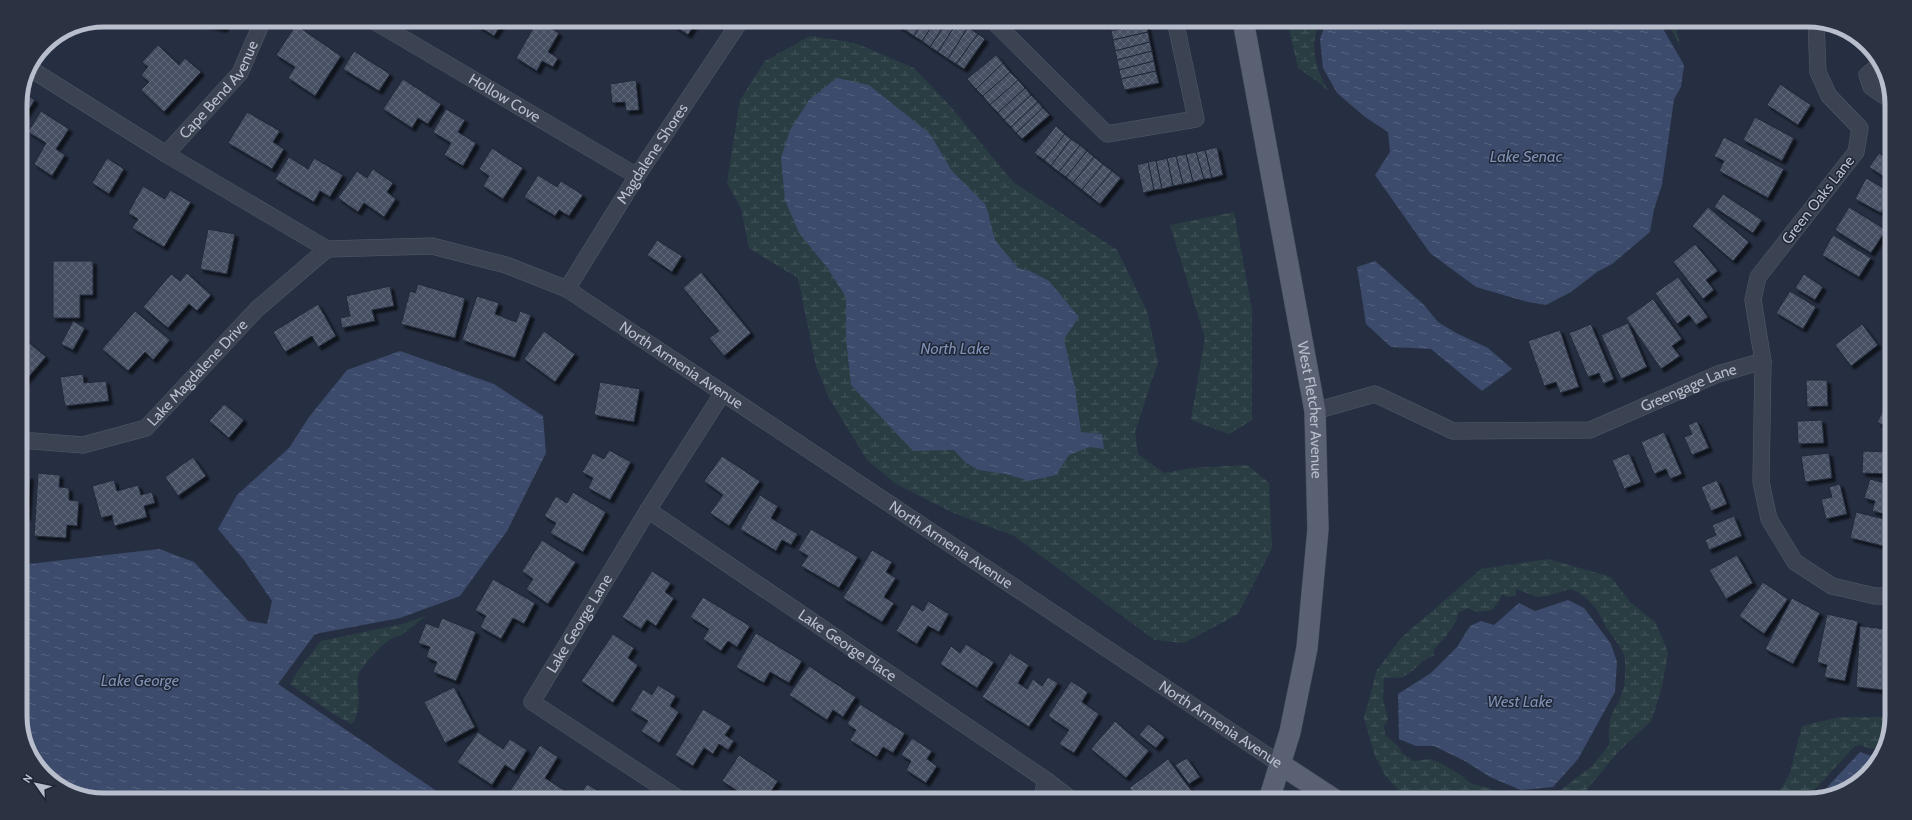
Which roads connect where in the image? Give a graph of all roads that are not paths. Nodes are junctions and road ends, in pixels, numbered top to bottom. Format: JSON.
{"nodes":[{"id":1,"x":260,"y":27,"type":"edge"},
{"id":2,"x":384,"y":27,"type":"edge"},
{"id":3,"x":735,"y":27,"type":"edge"},
{"id":4,"x":999,"y":27,"type":"edge"},
{"id":5,"x":1176,"y":27,"type":"edge"},
{"id":6,"x":1244,"y":27,"type":"edge"},
{"id":7,"x":1816,"y":28,"type":"edge"},
{"id":8,"x":1876,"y":68,"type":"edge"},
{"id":9,"x":34,"y":71,"type":"edge"},
{"id":10,"x":1885,"y":96,"type":"edge"},
{"id":11,"x":166,"y":154,"type":"junction"},
{"id":12,"x":637,"y":176,"type":"junction"},
{"id":13,"x":327,"y":249,"type":"junction"},
{"id":14,"x":567,"y":289,"type":"junction"},
{"id":15,"x":1764,"y":361,"type":"junction"},
{"id":16,"x":722,"y":394,"type":"junction"},
{"id":17,"x":1315,"y":411,"type":"junction"},
{"id":18,"x":27,"y":441,"type":"edge"},
{"id":19,"x":648,"y":510,"type":"junction"},
{"id":20,"x":1885,"y":596,"type":"edge"},
{"id":21,"x":1280,"y":764,"type":"junction"},
{"id":22,"x":1046,"y":780,"type":"junction"},
{"id":23,"x":670,"y":793,"type":"edge"},
{"id":24,"x":1043,"y":793,"type":"edge"},
{"id":25,"x":1063,"y":793,"type":"edge"},
{"id":26,"x":1271,"y":793,"type":"edge"},
{"id":27,"x":1324,"y":793,"type":"edge"}],
"edges":[{"from":1,"to":11,"type":"street","name":"Cape Bend Avenue"},
{"from":2,"to":12,"type":"street","name":"Hollow Cove"},
{"from":3,"to":12,"type":"street","name":"Magdalene Shores"},
{"from":4,"to":5,"type":"street"},
{"from":6,"to":17,"type":"main road","name":"West Fletcher Avenue"},
{"from":7,"to":15,"type":"street","name":"Green Oaks Lane"},
{"from":8,"to":10,"type":"street"},
{"from":9,"to":11,"type":"street"},
{"from":11,"to":13,"type":"street"},
{"from":12,"to":14,"type":"street","name":"Magdalene Shores"},
{"from":13,"to":14,"type":"street"},
{"from":13,"to":18,"type":"street","name":"Lake Magdalene Drive"},
{"from":14,"to":16,"type":"street","name":"North Armenia Avenue"},
{"from":15,"to":17,"type":"street","name":"Greengage Lane"},
{"from":15,"to":20,"type":"street"},
{"from":16,"to":19,"type":"street","name":"Lake George Lane"},
{"from":16,"to":21,"type":"street","name":"North Armenia Avenue"},
{"from":17,"to":21,"type":"main road","name":"West Fletcher Avenue"},
{"from":19,"to":22,"type":"street","name":"Lake George Place"},
{"from":19,"to":23,"type":"street","name":"Lake George Lane"},
{"from":21,"to":26,"type":"main road","name":"West Fletcher Avenue"},
{"from":21,"to":27,"type":"main road","name":"North Armenia Avenue"},
{"from":22,"to":24,"type":"street"},
{"from":22,"to":25,"type":"street","name":"Lake George Place"}]}
